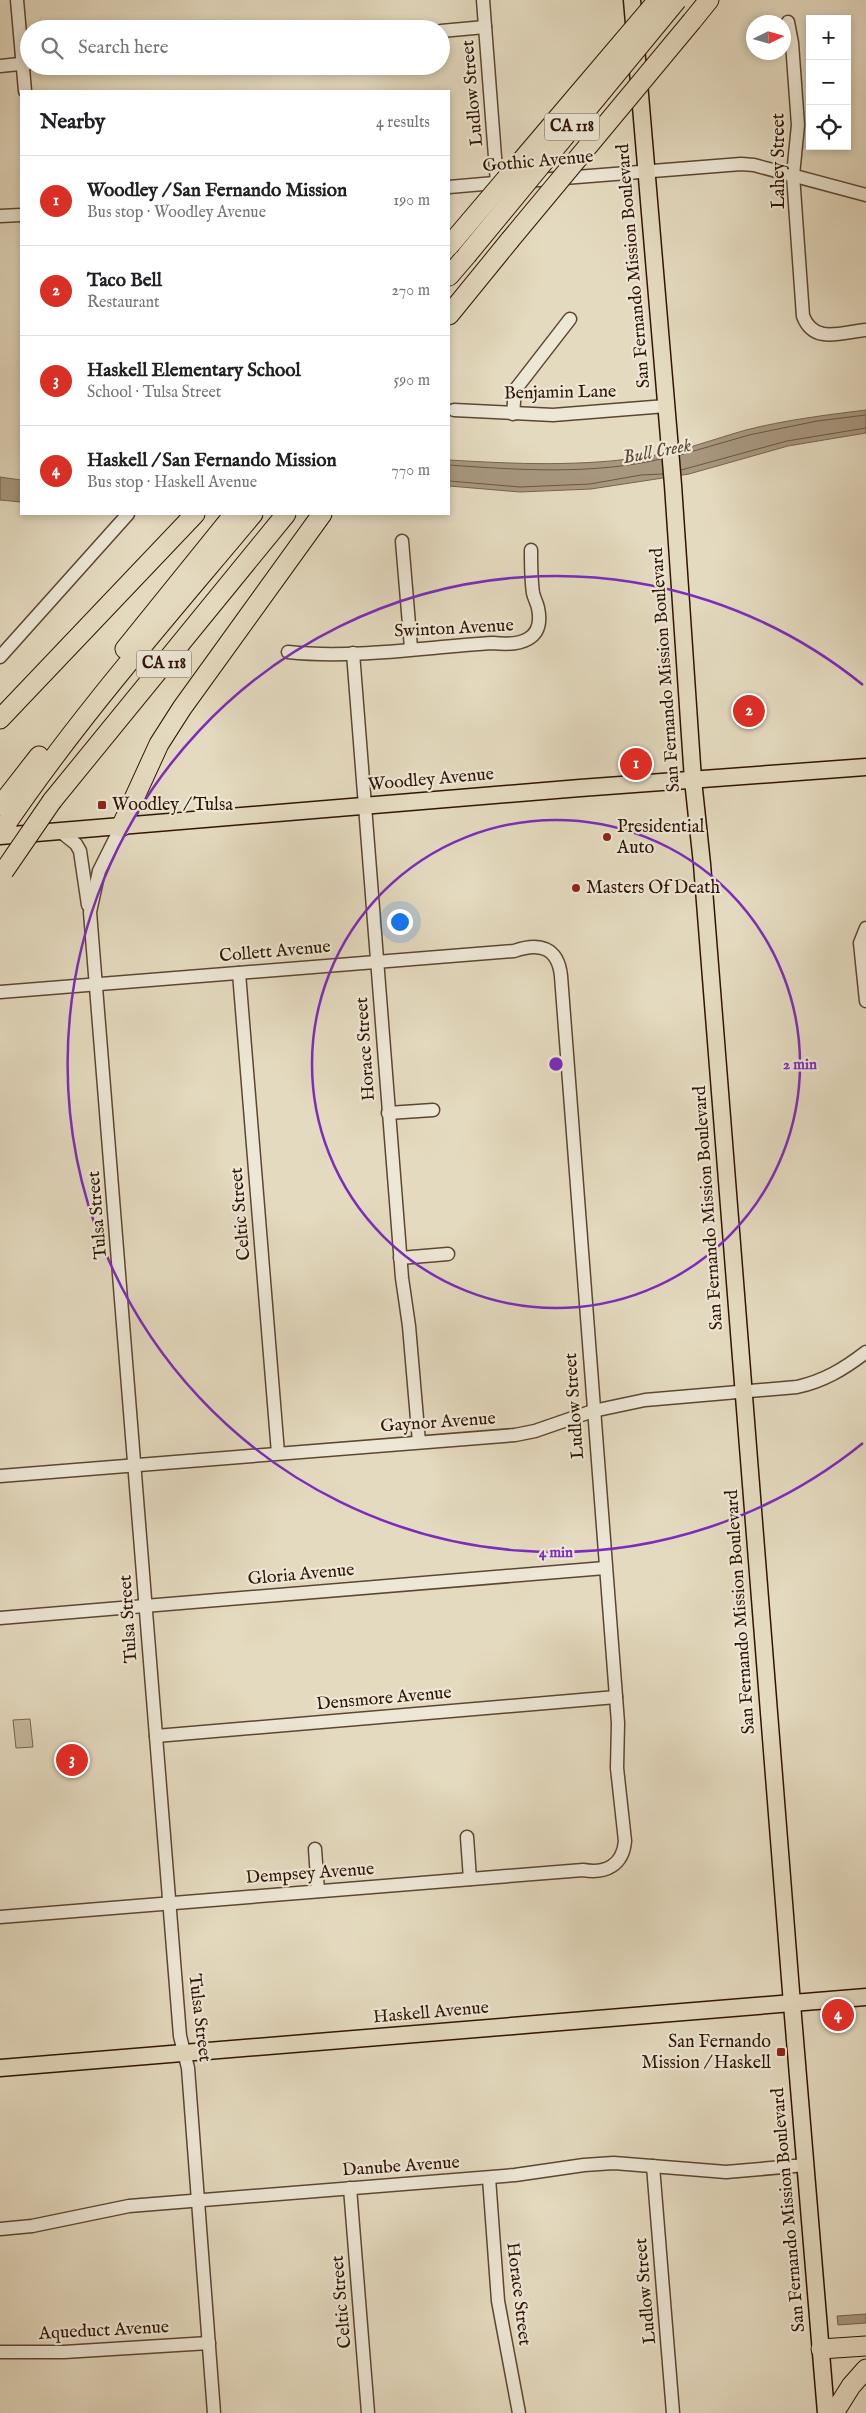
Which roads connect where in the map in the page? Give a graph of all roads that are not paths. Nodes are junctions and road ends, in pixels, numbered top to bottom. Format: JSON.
{"nodes":[{"id":1,"x":18,"y":0,"type":"edge"},
{"id":2,"x":483,"y":0,"type":"edge"},
{"id":3,"x":632,"y":0,"type":"edge"},
{"id":4,"x":642,"y":0,"type":"edge"},
{"id":5,"x":658,"y":0,"type":"edge"},
{"id":6,"x":677,"y":0,"type":"edge"},
{"id":7,"x":702,"y":6,"type":"edge"},
{"id":8,"x":21,"y":20,"type":"edge"},
{"id":9,"x":485,"y":27,"type":"junction"},
{"id":10,"x":450,"y":29,"type":"edge"},
{"id":11,"x":791,"y":38,"type":"edge"},
{"id":12,"x":20,"y":64,"type":"edge"},
{"id":13,"x":0,"y":66,"type":"edge"},
{"id":14,"x":597,"y":74,"type":"junction"},
{"id":15,"x":26,"y":75,"type":"edge"},
{"id":16,"x":25,"y":90,"type":"edge"},
{"id":17,"x":646,"y":170,"type":"junction"},
{"id":18,"x":793,"y":175,"type":"junction"},
{"id":19,"x":497,"y":183,"type":"junction"},
{"id":20,"x":450,"y":187,"type":"edge"},
{"id":21,"x":866,"y":195,"type":"edge"},
{"id":22,"x":20,"y":215,"type":"edge"},
{"id":23,"x":0,"y":216,"type":"edge"},
{"id":24,"x":450,"y":245,"type":"edge"},
{"id":25,"x":450,"y":275,"type":"edge"},
{"id":26,"x":478,"y":279,"type":"junction"},
{"id":27,"x":450,"y":314,"type":"edge"},
{"id":28,"x":570,"y":319,"type":"dead end"},
{"id":29,"x":450,"y":323,"type":"edge"},
{"id":30,"x":866,"y":330,"type":"edge"},
{"id":31,"x":666,"y":406,"type":"junction"},
{"id":32,"x":454,"y":410,"type":"dead end"},
{"id":33,"x":513,"y":414,"type":"junction"},
{"id":34,"x":126,"y":515,"type":"edge"},
{"id":35,"x":194,"y":515,"type":"edge"},
{"id":36,"x":234,"y":515,"type":"edge"},
{"id":37,"x":252,"y":515,"type":"edge"},
{"id":38,"x":281,"y":520,"type":"edge"},
{"id":39,"x":317,"y":520,"type":"edge"},
{"id":40,"x":226,"y":534,"type":"junction"},
{"id":41,"x":402,"y":541,"type":"dead end"},
{"id":42,"x":530,"y":550,"type":"dead end"},
{"id":43,"x":5,"y":643,"type":"edge"},
{"id":44,"x":410,"y":648,"type":"junction"},
{"id":45,"x":288,"y":652,"type":"dead end"},
{"id":46,"x":353,"y":653,"type":"junction"},
{"id":47,"x":0,"y":657,"type":"edge"},
{"id":48,"x":0,"y":719,"type":"edge"},
{"id":49,"x":866,"y":767,"type":"edge"},
{"id":50,"x":693,"y":780,"type":"junction"},
{"id":51,"x":9,"y":801,"type":"edge"},
{"id":52,"x":365,"y":806,"type":"junction"},
{"id":53,"x":121,"y":827,"type":"junction"},
{"id":54,"x":61,"y":832,"type":"junction"},
{"id":55,"x":0,"y":834,"type":"edge"},
{"id":56,"x":2,"y":874,"type":"edge"},
{"id":57,"x":90,"y":912,"type":"junction"},
{"id":58,"x":866,"y":928,"type":"edge"},
{"id":59,"x":550,"y":951,"type":"joint"},
{"id":60,"x":376,"y":962,"type":"junction"},
{"id":61,"x":239,"y":973,"type":"junction"},
{"id":62,"x":97,"y":984,"type":"junction"},
{"id":63,"x":0,"y":992,"type":"edge"},
{"id":64,"x":866,"y":1001,"type":"edge"},
{"id":65,"x":433,"y":1110,"type":"dead end"},
{"id":66,"x":388,"y":1112,"type":"junction"},
{"id":67,"x":448,"y":1254,"type":"dead end"},
{"id":68,"x":400,"y":1258,"type":"junction"},
{"id":69,"x":866,"y":1352,"type":"edge"},
{"id":70,"x":744,"y":1392,"type":"junction"},
{"id":71,"x":593,"y":1412,"type":"junction"},
{"id":72,"x":419,"y":1442,"type":"junction"},
{"id":73,"x":278,"y":1453,"type":"junction"},
{"id":74,"x":135,"y":1465,"type":"junction"},
{"id":75,"x":0,"y":1476,"type":"edge"},
{"id":76,"x":605,"y":1568,"type":"junction"},
{"id":77,"x":146,"y":1606,"type":"junction"},
{"id":78,"x":0,"y":1618,"type":"edge"},
{"id":79,"x":616,"y":1697,"type":"junction"},
{"id":80,"x":156,"y":1736,"type":"junction"},
{"id":81,"x":467,"y":1837,"type":"dead end"},
{"id":82,"x":315,"y":1849,"type":"dead end"},
{"id":83,"x":619,"y":1860,"type":"joint"},
{"id":84,"x":470,"y":1879,"type":"junction"},
{"id":85,"x":318,"y":1891,"type":"junction"},
{"id":86,"x":170,"y":1903,"type":"junction"},
{"id":87,"x":0,"y":1917,"type":"edge"},
{"id":88,"x":866,"y":1997,"type":"edge"},
{"id":89,"x":792,"y":2004,"type":"junction"},
{"id":90,"x":185,"y":2052,"type":"junction"},
{"id":91,"x":0,"y":2068,"type":"edge"},
{"id":92,"x":806,"y":2165,"type":"junction"},
{"id":93,"x":653,"y":2166,"type":"junction"},
{"id":94,"x":489,"y":2178,"type":"junction"},
{"id":95,"x":350,"y":2188,"type":"junction"},
{"id":96,"x":198,"y":2200,"type":"junction"},
{"id":97,"x":0,"y":2229,"type":"edge"},
{"id":98,"x":209,"y":2343,"type":"junction"},
{"id":99,"x":866,"y":2346,"type":"edge"},
{"id":100,"x":822,"y":2349,"type":"junction"},
{"id":101,"x":0,"y":2352,"type":"edge"},
{"id":102,"x":866,"y":2369,"type":"edge"},
{"id":103,"x":214,"y":2413,"type":"edge"},
{"id":104,"x":368,"y":2413,"type":"edge"},
{"id":105,"x":518,"y":2413,"type":"edge"},
{"id":106,"x":673,"y":2413,"type":"edge"},
{"id":107,"x":826,"y":2413,"type":"edge"},
{"id":108,"x":834,"y":2413,"type":"edge"}],
"edges":[{"from":1,"to":8,"type":"street"},
{"from":2,"to":9,"type":"street","name":"Ludlow Street"},
{"from":3,"to":17,"type":"main road","name":"San Fernando Mission Boulevard"},
{"from":4,"to":14,"type":"highway","bridge":true},
{"from":5,"to":14,"type":"highway","number":"CA 118","bridge":true},
{"from":6,"to":25,"type":"highway","number":"CA 118","bridge":true},
{"from":7,"to":26,"type":"highway","number":"CA 118","bridge":true},
{"from":9,"to":10,"type":"street"},
{"from":9,"to":19,"type":"street","name":"Ludlow Street"},
{"from":11,"to":18,"type":"street","name":"Lahey Street"},
{"from":12,"to":13,"type":"street"},
{"from":14,"to":24,"type":"highway","number":"CA 118","bridge":true},
{"from":15,"to":16,"type":"street"},
{"from":17,"to":18,"type":"street","name":"Gothic Avenue"},
{"from":17,"to":19,"type":"street","name":"Gothic Avenue"},
{"from":17,"to":31,"type":"main road","name":"San Fernando Mission Boulevard"},
{"from":18,"to":21,"type":"street","name":"Gothic Avenue"},
{"from":18,"to":30,"type":"street","name":"Lahey Street"},
{"from":19,"to":20,"type":"street","name":"Gothic Avenue"},
{"from":22,"to":23,"type":"street"},
{"from":26,"to":27,"type":"highway","number":"CA 118"},
{"from":26,"to":29,"type":"highway"},
{"from":28,"to":33,"type":"street"},
{"from":31,"to":33,"type":"street","name":"Benjamin Lane"},
{"from":31,"to":50,"type":"main road","name":"San Fernando Mission Boulevard"},
{"from":32,"to":33,"type":"street","name":"Benjamin Lane"},
{"from":34,"to":43,"type":"street"},
{"from":35,"to":48,"type":"highway"},
{"from":36,"to":40,"type":"highway","number":"CA 118"},
{"from":37,"to":40,"type":"highway","number":"CA 118"},
{"from":38,"to":56,"type":"highway","number":"CA 118","bridge":true},
{"from":39,"to":53,"type":"highway"},
{"from":40,"to":51,"type":"highway","number":"CA 118"},
{"from":41,"to":44,"type":"street"},
{"from":42,"to":44,"type":"street","name":"Swinton Avenue"},
{"from":43,"to":47,"type":"street"},
{"from":44,"to":46,"type":"street","name":"Swinton Avenue"},
{"from":45,"to":46,"type":"street","name":"Swinton Avenue"},
{"from":46,"to":52,"type":"street","name":"Horace Street"},
{"from":49,"to":50,"type":"main road","name":"Woodley Avenue"},
{"from":50,"to":52,"type":"main road","name":"Woodley Avenue"},
{"from":50,"to":70,"type":"main road","name":"San Fernando Mission Boulevard"},
{"from":51,"to":55,"type":"highway","number":"CA 118"},
{"from":52,"to":53,"type":"main road","name":"Woodley Avenue"},
{"from":52,"to":60,"type":"street","name":"Horace Street"},
{"from":53,"to":54,"type":"main road","name":"Woodley Avenue"},
{"from":53,"to":57,"type":"street","name":"Tulsa Street"},
{"from":54,"to":55,"type":"main road","name":"Woodley Avenue"},
{"from":54,"to":57,"type":"street"},
{"from":57,"to":62,"type":"street","name":"Tulsa Street"},
{"from":58,"to":64,"type":"street"},
{"from":59,"to":60,"type":"street","name":"Collett Avenue"},
{"from":59,"to":71,"type":"street","name":"Ludlow Street"},
{"from":60,"to":61,"type":"street","name":"Collett Avenue"},
{"from":60,"to":66,"type":"street","name":"Horace Street"},
{"from":61,"to":62,"type":"street","name":"Collett Avenue"},
{"from":61,"to":73,"type":"street","name":"Celtic Street"},
{"from":62,"to":63,"type":"street","name":"Collett Avenue"},
{"from":62,"to":74,"type":"street","name":"Tulsa Street"},
{"from":65,"to":66,"type":"street"},
{"from":66,"to":68,"type":"street","name":"Horace Street"},
{"from":67,"to":68,"type":"street"},
{"from":68,"to":72,"type":"street","name":"Horace Street"},
{"from":69,"to":70,"type":"street","name":"Gaynor Avenue"},
{"from":70,"to":71,"type":"street","name":"Gaynor Avenue"},
{"from":70,"to":89,"type":"main road","name":"San Fernando Mission Boulevard"},
{"from":71,"to":72,"type":"street","name":"Gaynor Avenue"},
{"from":71,"to":76,"type":"street","name":"Ludlow Street"},
{"from":72,"to":73,"type":"street","name":"Gaynor Avenue"},
{"from":73,"to":74,"type":"street","name":"Gaynor Avenue"},
{"from":74,"to":75,"type":"street","name":"Gaynor Avenue"},
{"from":74,"to":77,"type":"street","name":"Tulsa Street"},
{"from":76,"to":77,"type":"street","name":"Gloria Avenue"},
{"from":76,"to":79,"type":"street","name":"Ludlow Street"},
{"from":77,"to":78,"type":"street","name":"Gloria Avenue"},
{"from":77,"to":80,"type":"street","name":"Tulsa Street"},
{"from":79,"to":80,"type":"street","name":"Densmore Avenue"},
{"from":79,"to":83,"type":"street","name":"Ludlow Street"},
{"from":80,"to":86,"type":"street","name":"Tulsa Street"},
{"from":81,"to":84,"type":"street"},
{"from":82,"to":85,"type":"street"},
{"from":83,"to":84,"type":"street","name":"Dempsey Avenue"},
{"from":84,"to":85,"type":"street","name":"Dempsey Avenue"},
{"from":85,"to":86,"type":"street","name":"Dempsey Avenue"},
{"from":86,"to":87,"type":"street","name":"Dempsey Avenue"},
{"from":86,"to":90,"type":"street","name":"Tulsa Street"},
{"from":88,"to":89,"type":"main road","name":"Haskell Avenue"},
{"from":89,"to":90,"type":"main road","name":"Haskell Avenue"},
{"from":89,"to":92,"type":"main road","name":"San Fernando Mission Boulevard"},
{"from":90,"to":91,"type":"main road","name":"Haskell Avenue"},
{"from":90,"to":96,"type":"street","name":"Tulsa Street"},
{"from":92,"to":93,"type":"street","name":"Danube Avenue"},
{"from":92,"to":100,"type":"main road","name":"San Fernando Mission Boulevard"},
{"from":93,"to":94,"type":"street","name":"Danube Avenue"},
{"from":93,"to":106,"type":"street","name":"Ludlow Street"},
{"from":94,"to":95,"type":"street","name":"Danube Avenue"},
{"from":94,"to":105,"type":"street","name":"Horace Street"},
{"from":95,"to":96,"type":"street","name":"Danube Avenue"},
{"from":95,"to":104,"type":"street","name":"Celtic Street"},
{"from":96,"to":97,"type":"street","name":"Danube Avenue"},
{"from":96,"to":98,"type":"street","name":"Tulsa Street"},
{"from":98,"to":101,"type":"street","name":"Aqueduct Avenue"},
{"from":98,"to":103,"type":"street","name":"Tulsa Street"},
{"from":99,"to":100,"type":"highway"},
{"from":100,"to":107,"type":"main road","name":"San Fernando Mission Boulevard"},
{"from":102,"to":108,"type":"highway"}]}
